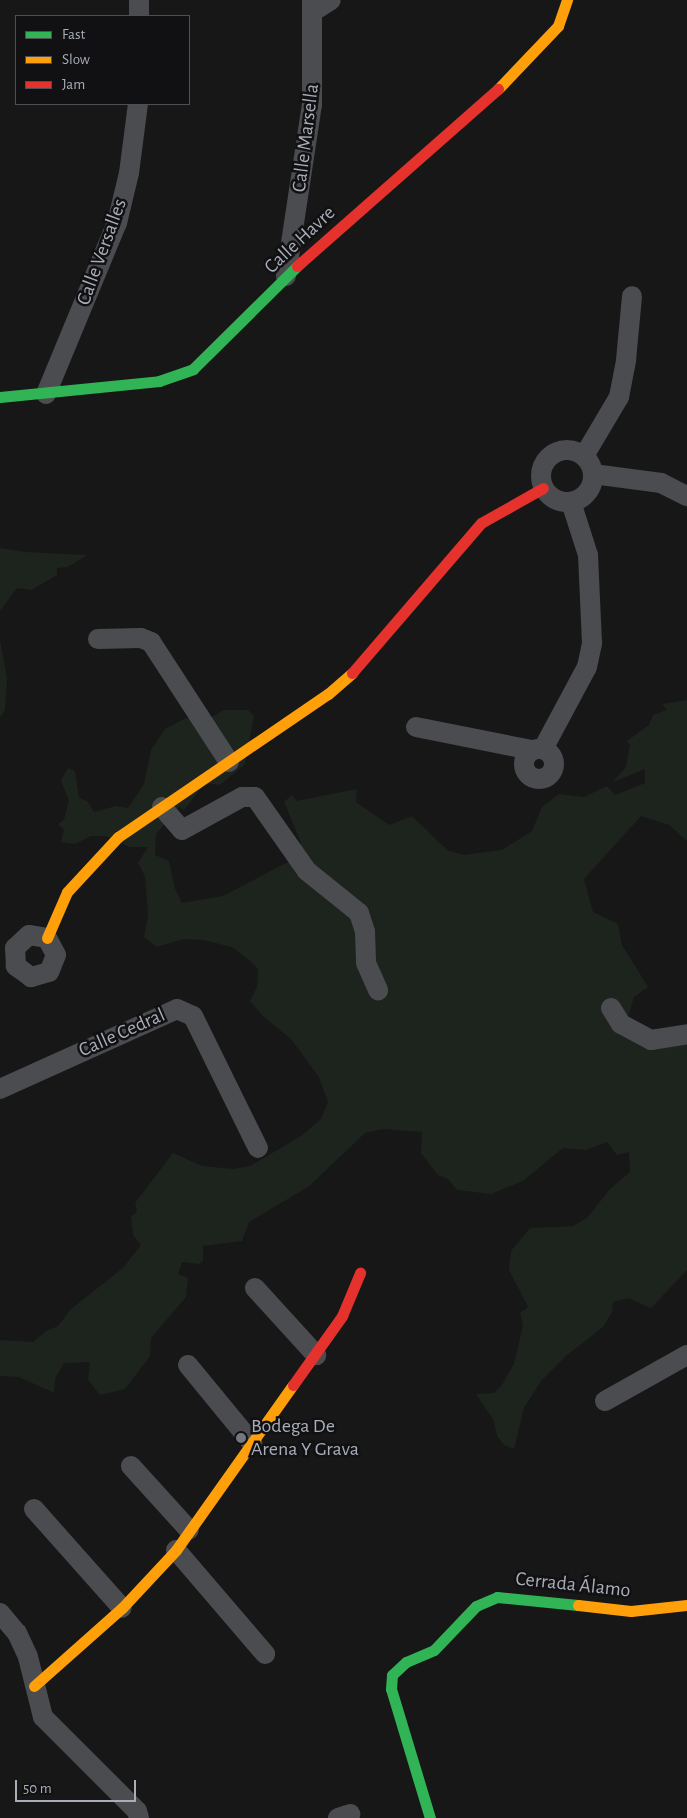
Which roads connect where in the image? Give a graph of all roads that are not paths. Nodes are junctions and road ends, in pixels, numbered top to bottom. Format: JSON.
{"nodes":[{"id":1,"x":140,"y":0,"type":"edge"},
{"id":2,"x":331,"y":0,"type":"edge"},
{"id":3,"x":567,"y":0,"type":"edge"},
{"id":4,"x":312,"y":6,"type":"edge"},
{"id":5,"x":139,"y":15,"type":"edge"},
{"id":6,"x":138,"y":105,"type":"edge"},
{"id":7,"x":286,"y":276,"type":"junction"},
{"id":8,"x":632,"y":296,"type":"dead end"},
{"id":9,"x":46,"y":394,"type":"junction"},
{"id":10,"x":0,"y":397,"type":"edge"},
{"id":11,"x":589,"y":465,"type":"junction"},
{"id":12,"x":543,"y":488,"type":"junction"},
{"id":13,"x":687,"y":496,"type":"edge"},
{"id":14,"x":571,"y":502,"type":"junction"},
{"id":15,"x":98,"y":639,"type":"dead end"},
{"id":16,"x":416,"y":728,"type":"dead end"},
{"id":17,"x":230,"y":762,"type":"junction"},
{"id":18,"x":162,"y":807,"type":"junction"},
{"id":19,"x":47,"y":938,"type":"dead end"},
{"id":20,"x":378,"y":990,"type":"dead end"},
{"id":21,"x":611,"y":1008,"type":"dead end"},
{"id":22,"x":687,"y":1034,"type":"edge"},
{"id":23,"x":0,"y":1089,"type":"edge"},
{"id":24,"x":258,"y":1148,"type":"dead end"},
{"id":25,"x":360,"y":1273,"type":"dead end"},
{"id":26,"x":255,"y":1288,"type":"dead end"},
{"id":27,"x":687,"y":1354,"type":"edge"},
{"id":28,"x":316,"y":1355,"type":"junction"},
{"id":29,"x":188,"y":1365,"type":"dead end"},
{"id":30,"x":605,"y":1401,"type":"dead end"},
{"id":31,"x":253,"y":1444,"type":"junction"},
{"id":32,"x":131,"y":1466,"type":"dead end"},
{"id":33,"x":34,"y":1509,"type":"dead end"},
{"id":34,"x":189,"y":1530,"type":"junction"},
{"id":35,"x":176,"y":1550,"type":"junction"},
{"id":36,"x":687,"y":1605,"type":"edge"},
{"id":37,"x":122,"y":1608,"type":"junction"},
{"id":38,"x":0,"y":1613,"type":"edge"},
{"id":39,"x":265,"y":1654,"type":"dead end"},
{"id":40,"x":34,"y":1686,"type":"junction"},
{"id":41,"x":139,"y":1818,"type":"edge"},
{"id":42,"x":430,"y":1818,"type":"edge"}],
"edges":[{"from":1,"to":5,"type":"street"},
{"from":2,"to":4,"type":"street"},
{"from":3,"to":7,"type":"street","name":"Calle Havre"},
{"from":4,"to":7,"type":"street","name":"Calle Marsella"},
{"from":6,"to":9,"type":"street","name":"Calle Versalles"},
{"from":7,"to":9,"type":"street","name":"Calle Havre"},
{"from":8,"to":11,"type":"street"},
{"from":9,"to":10,"type":"street","name":"Calle Havre"},
{"from":11,"to":12,"type":"street"},
{"from":11,"to":13,"type":"street"},
{"from":11,"to":14,"type":"street"},
{"from":12,"to":14,"type":"street"},
{"from":12,"to":17,"type":"street"},
{"from":14,"to":16,"type":"street"},
{"from":15,"to":17,"type":"street"},
{"from":17,"to":18,"type":"street"},
{"from":18,"to":19,"type":"street"},
{"from":18,"to":20,"type":"street"},
{"from":21,"to":22,"type":"street"},
{"from":23,"to":24,"type":"street","name":"Calle Cedral"},
{"from":25,"to":28,"type":"street"},
{"from":26,"to":28,"type":"street"},
{"from":27,"to":30,"type":"street"},
{"from":28,"to":31,"type":"street"},
{"from":29,"to":31,"type":"street"},
{"from":31,"to":34,"type":"street"},
{"from":32,"to":34,"type":"street"},
{"from":33,"to":37,"type":"street"},
{"from":34,"to":35,"type":"street"},
{"from":35,"to":37,"type":"street"},
{"from":35,"to":39,"type":"street"},
{"from":36,"to":42,"type":"street","name":"Cerrada Álamo"},
{"from":37,"to":40,"type":"street"},
{"from":38,"to":40,"type":"street"},
{"from":40,"to":41,"type":"street"}]}
